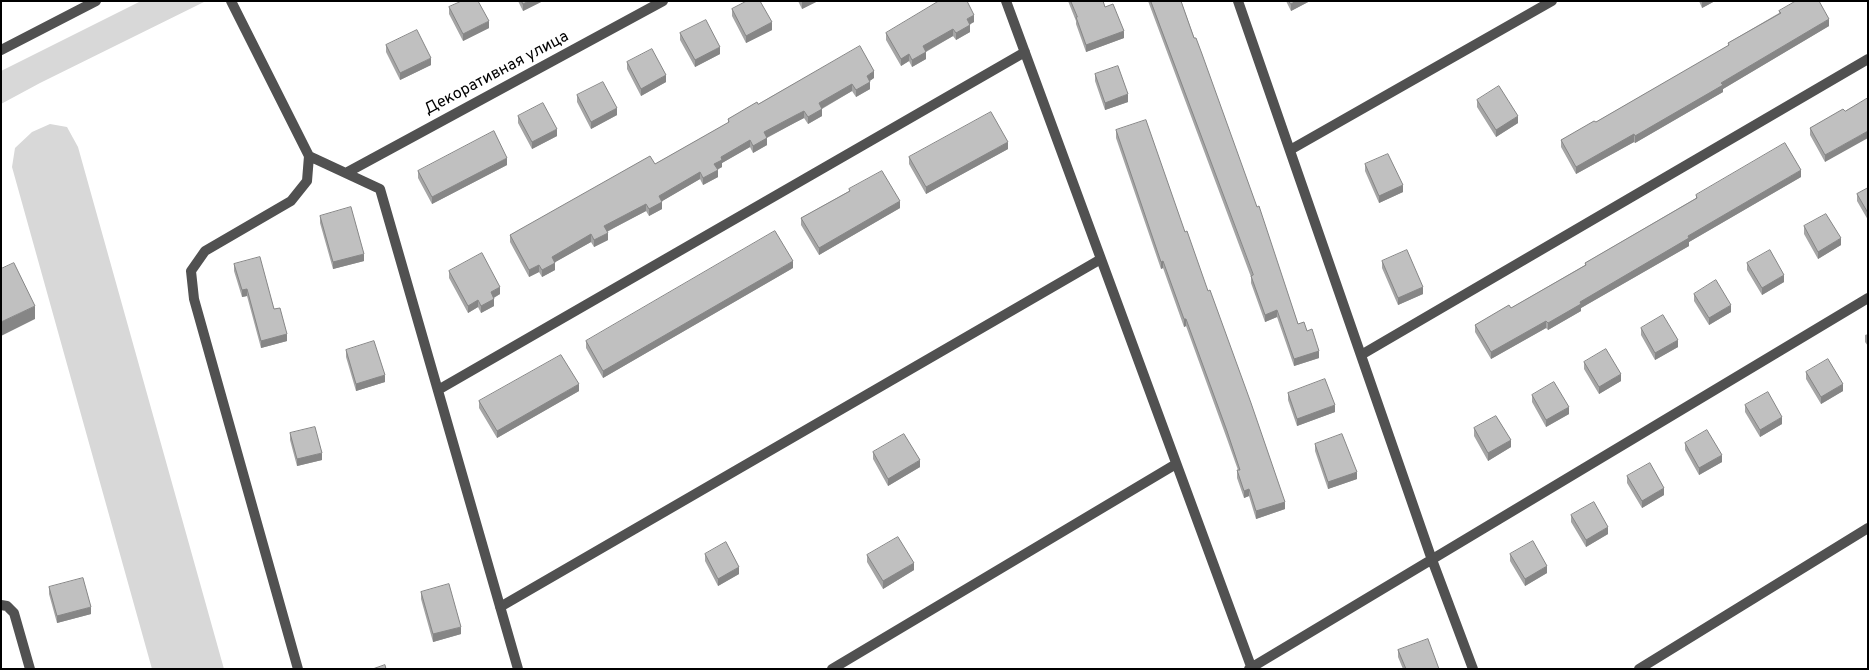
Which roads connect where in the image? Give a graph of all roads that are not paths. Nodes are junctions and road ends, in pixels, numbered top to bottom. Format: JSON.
{"nodes":[{"id":1,"x":96,"y":1,"type":"edge"},
{"id":2,"x":231,"y":1,"type":"edge"},
{"id":3,"x":663,"y":1,"type":"edge"},
{"id":4,"x":1006,"y":1,"type":"edge"},
{"id":5,"x":1238,"y":1,"type":"edge"},
{"id":6,"x":1552,"y":1,"type":"edge"},
{"id":7,"x":1,"y":50,"type":"edge"},
{"id":8,"x":1025,"y":52,"type":"junction"},
{"id":9,"x":1868,"y":59,"type":"edge"},
{"id":10,"x":1290,"y":150,"type":"junction"},
{"id":11,"x":309,"y":156,"type":"junction"},
{"id":12,"x":346,"y":173,"type":"junction"},
{"id":13,"x":1101,"y":259,"type":"junction"},
{"id":14,"x":1868,"y":298,"type":"edge"},
{"id":15,"x":1361,"y":355,"type":"junction"},
{"id":16,"x":438,"y":390,"type":"junction"},
{"id":17,"x":1176,"y":464,"type":"junction"},
{"id":18,"x":1868,"y":528,"type":"edge"},
{"id":19,"x":1432,"y":559,"type":"junction"},
{"id":20,"x":1,"y":605,"type":"edge"},
{"id":21,"x":500,"y":607,"type":"junction"},
{"id":22,"x":1250,"y":668,"type":"edge"},
{"id":23,"x":30,"y":669,"type":"edge"},
{"id":24,"x":298,"y":669,"type":"edge"},
{"id":25,"x":518,"y":669,"type":"edge"},
{"id":26,"x":832,"y":669,"type":"edge"},
{"id":27,"x":1473,"y":669,"type":"edge"},
{"id":28,"x":1639,"y":669,"type":"edge"}],
"edges":[{"from":1,"to":7,"type":"street"},
{"from":2,"to":11,"type":"street"},
{"from":3,"to":12,"type":"street","name":"Декоративная улица"},
{"from":4,"to":8,"type":"street"},
{"from":5,"to":10,"type":"street"},
{"from":6,"to":10,"type":"street"},
{"from":8,"to":13,"type":"street"},
{"from":8,"to":16,"type":"street"},
{"from":9,"to":15,"type":"street"},
{"from":10,"to":15,"type":"street"},
{"from":11,"to":12,"type":"street"},
{"from":11,"to":24,"type":"street"},
{"from":12,"to":16,"type":"street"},
{"from":13,"to":17,"type":"street"},
{"from":13,"to":21,"type":"street"},
{"from":14,"to":19,"type":"street"},
{"from":15,"to":19,"type":"street"},
{"from":16,"to":21,"type":"street"},
{"from":17,"to":22,"type":"street"},
{"from":17,"to":26,"type":"street"},
{"from":18,"to":28,"type":"street"},
{"from":19,"to":22,"type":"street"},
{"from":19,"to":27,"type":"street"},
{"from":20,"to":23,"type":"street"},
{"from":21,"to":25,"type":"street"}]}
